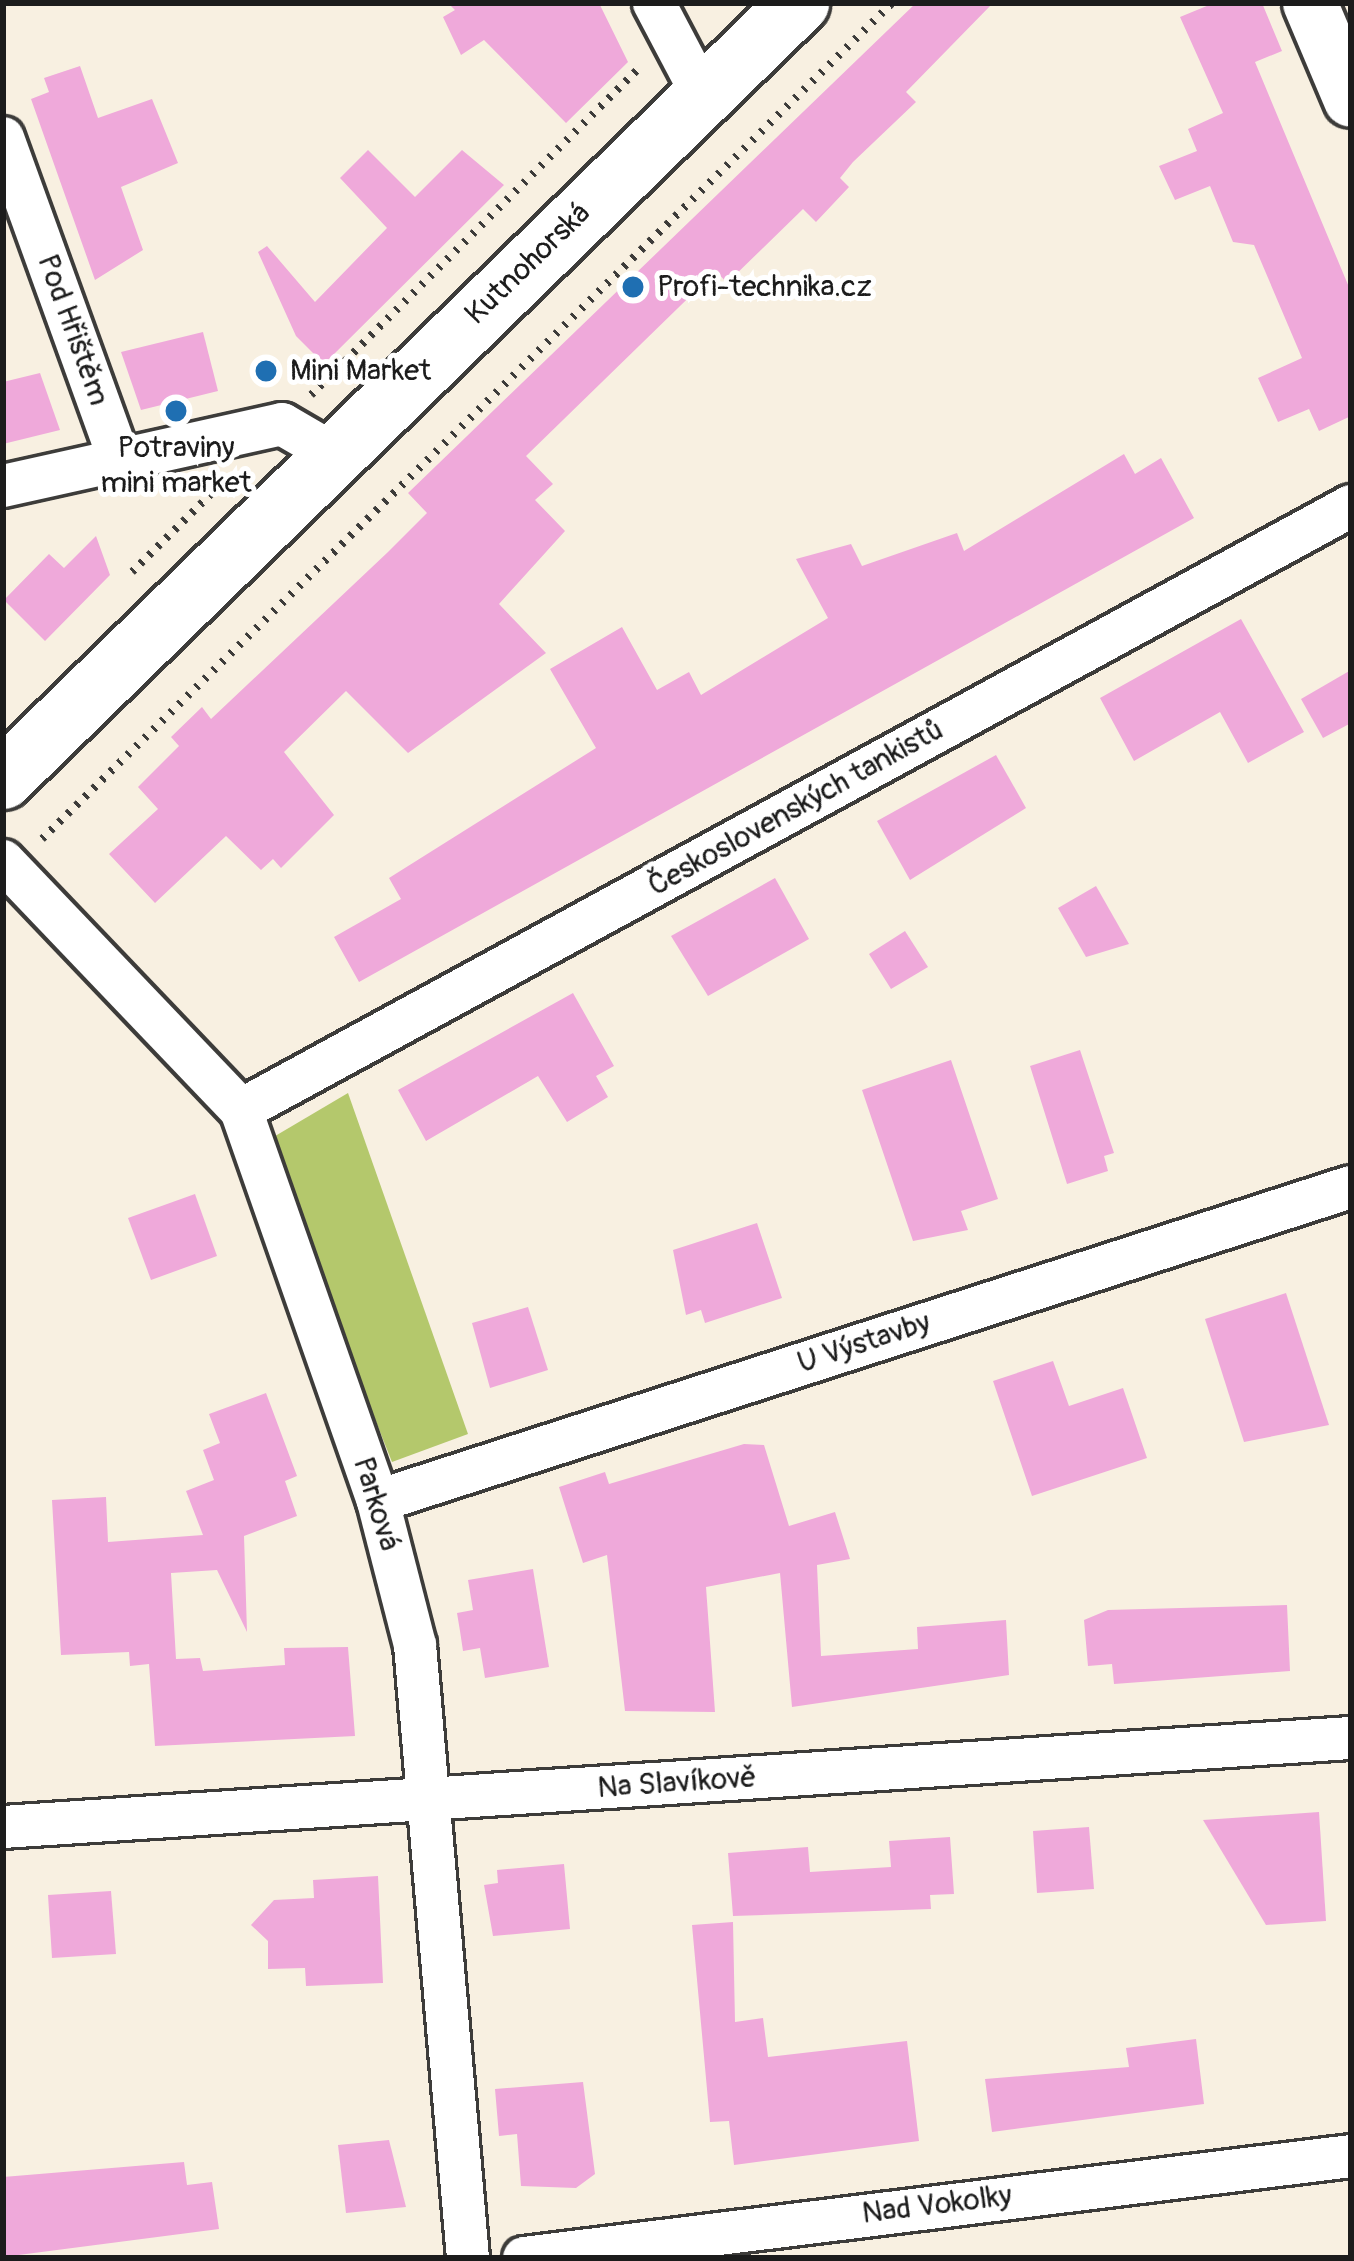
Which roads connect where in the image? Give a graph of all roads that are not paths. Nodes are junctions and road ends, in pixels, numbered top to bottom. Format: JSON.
{"nodes":[{"id":1,"x":799,"y":3,"type":"edge"},
{"id":2,"x":1310,"y":3,"type":"edge"},
{"id":3,"x":662,"y":20,"type":"edge"},
{"id":4,"x":703,"y":96,"type":"junction"},
{"id":5,"x":1351,"y":100,"type":"edge"},
{"id":6,"x":3,"y":138,"type":"edge"},
{"id":7,"x":307,"y":439,"type":"junction"},
{"id":8,"x":118,"y":455,"type":"junction"},
{"id":9,"x":3,"y":486,"type":"edge"},
{"id":10,"x":1351,"y":506,"type":"edge"},
{"id":11,"x":3,"y":779,"type":"edge"},
{"id":12,"x":8,"y":865,"type":"edge"},
{"id":13,"x":241,"y":1110,"type":"junction"},
{"id":14,"x":1351,"y":1187,"type":"edge"},
{"id":15,"x":378,"y":1501,"type":"junction"},
{"id":16,"x":1351,"y":1738,"type":"edge"},
{"id":17,"x":430,"y":1801,"type":"junction"},
{"id":18,"x":3,"y":1827,"type":"edge"},
{"id":19,"x":1351,"y":2156,"type":"edge"},
{"id":20,"x":468,"y":2258,"type":"edge"},
{"id":21,"x":530,"y":2258,"type":"edge"}],
"edges":[{"from":1,"to":4,"type":"main road","name":"Kutnohorská"},
{"from":2,"to":5,"type":"street"},
{"from":3,"to":4,"type":"street"},
{"from":4,"to":7,"type":"main road","name":"Kutnohorská"},
{"from":6,"to":8,"type":"street","name":"Pod Hřištěm"},
{"from":7,"to":8,"type":"street"},
{"from":7,"to":11,"type":"main road","name":"Kutnohorská"},
{"from":8,"to":9,"type":"street"},
{"from":10,"to":13,"type":"street","name":"Československých tankistů"},
{"from":12,"to":13,"type":"street","name":"Parková"},
{"from":13,"to":15,"type":"street","name":"Parková"},
{"from":14,"to":15,"type":"street","name":"U Výstavby"},
{"from":15,"to":17,"type":"street","name":"Parková"},
{"from":16,"to":17,"type":"street","name":"Na Slavíkově"},
{"from":17,"to":18,"type":"street","name":"Na Slavíkově"},
{"from":17,"to":20,"type":"street","name":"Parková"},
{"from":19,"to":21,"type":"street","name":"Nad Vokolky"}]}
